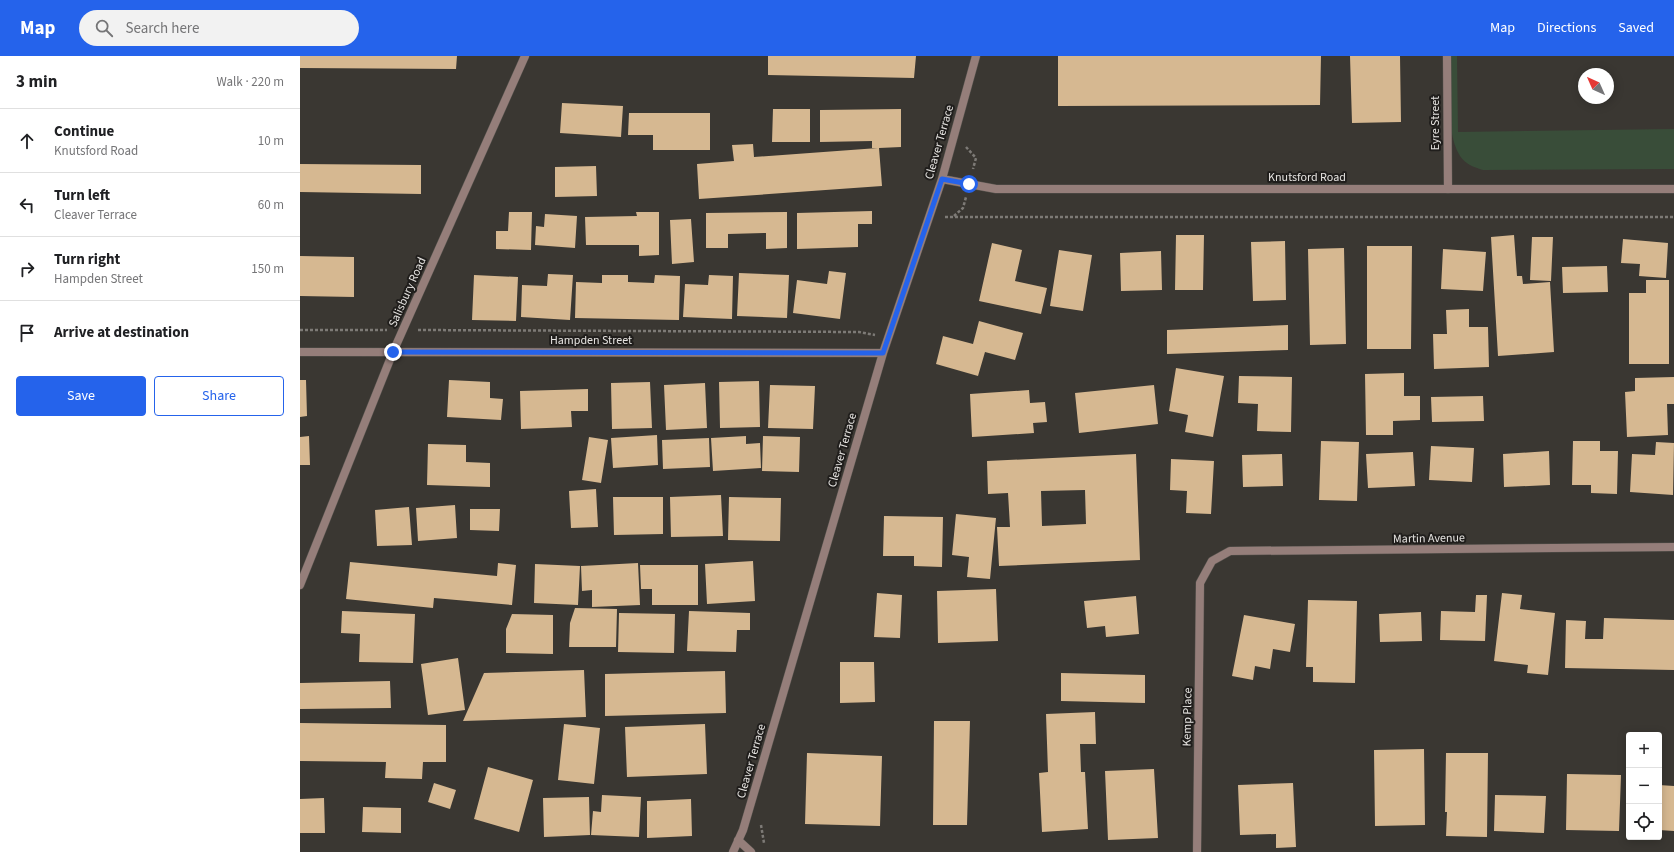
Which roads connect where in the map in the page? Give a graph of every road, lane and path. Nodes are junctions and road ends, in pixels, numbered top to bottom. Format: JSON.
{"nodes":[{"id":1,"x":525,"y":56,"type":"edge"},
{"id":2,"x":976,"y":56,"type":"edge"},
{"id":3,"x":1447,"y":56,"type":"edge"},
{"id":4,"x":942,"y":179,"type":"junction"},
{"id":5,"x":1448,"y":189,"type":"junction"},
{"id":6,"x":1674,"y":189,"type":"edge"},
{"id":7,"x":1674,"y":217,"type":"edge"},
{"id":8,"x":944,"y":218,"type":"dead end"},
{"id":9,"x":300,"y":330,"type":"edge"},
{"id":10,"x":403,"y":330,"type":"junction"},
{"id":11,"x":888,"y":338,"type":"junction"},
{"id":12,"x":300,"y":352,"type":"edge"},
{"id":13,"x":393,"y":352,"type":"junction"},
{"id":14,"x":883,"y":353,"type":"junction"},
{"id":15,"x":1674,"y":547,"type":"edge"},
{"id":16,"x":1200,"y":583,"type":"joint"},
{"id":17,"x":300,"y":585,"type":"edge"},
{"id":18,"x":738,"y":840,"type":"junction"},
{"id":19,"x":733,"y":852,"type":"edge"},
{"id":20,"x":751,"y":852,"type":"edge"},
{"id":21,"x":1197,"y":852,"type":"edge"}],
"edges":[{"from":1,"to":10,"type":"street","name":"Salisbury Road"},
{"from":2,"to":4,"type":"street","name":"Cleaver Terrace"},
{"from":3,"to":5,"type":"street","name":"Eyre Street"},
{"from":4,"to":5,"type":"street","name":"Knutsford Road"},
{"from":4,"to":11,"type":"street","name":"Cleaver Terrace"},
{"from":5,"to":6,"type":"street","name":"Knutsford Road"},
{"from":7,"to":8,"type":"path"},
{"from":9,"to":10,"type":"path"},
{"from":10,"to":11,"type":"path"},
{"from":10,"to":13,"type":"street","name":"Salisbury Road"},
{"from":11,"to":14,"type":"street","name":"Cleaver Terrace"},
{"from":12,"to":13,"type":"street","name":"Hampden Street"},
{"from":13,"to":14,"type":"street","name":"Hampden Street"},
{"from":13,"to":17,"type":"street","name":"Salisbury Road"},
{"from":14,"to":18,"type":"street","name":"Cleaver Terrace"},
{"from":15,"to":16,"type":"street","name":"Martin Avenue"},
{"from":16,"to":21,"type":"street","name":"Kemp Place"},
{"from":18,"to":19,"type":"street","name":"Cleaver Terrace"},
{"from":18,"to":20,"type":"street"}]}
